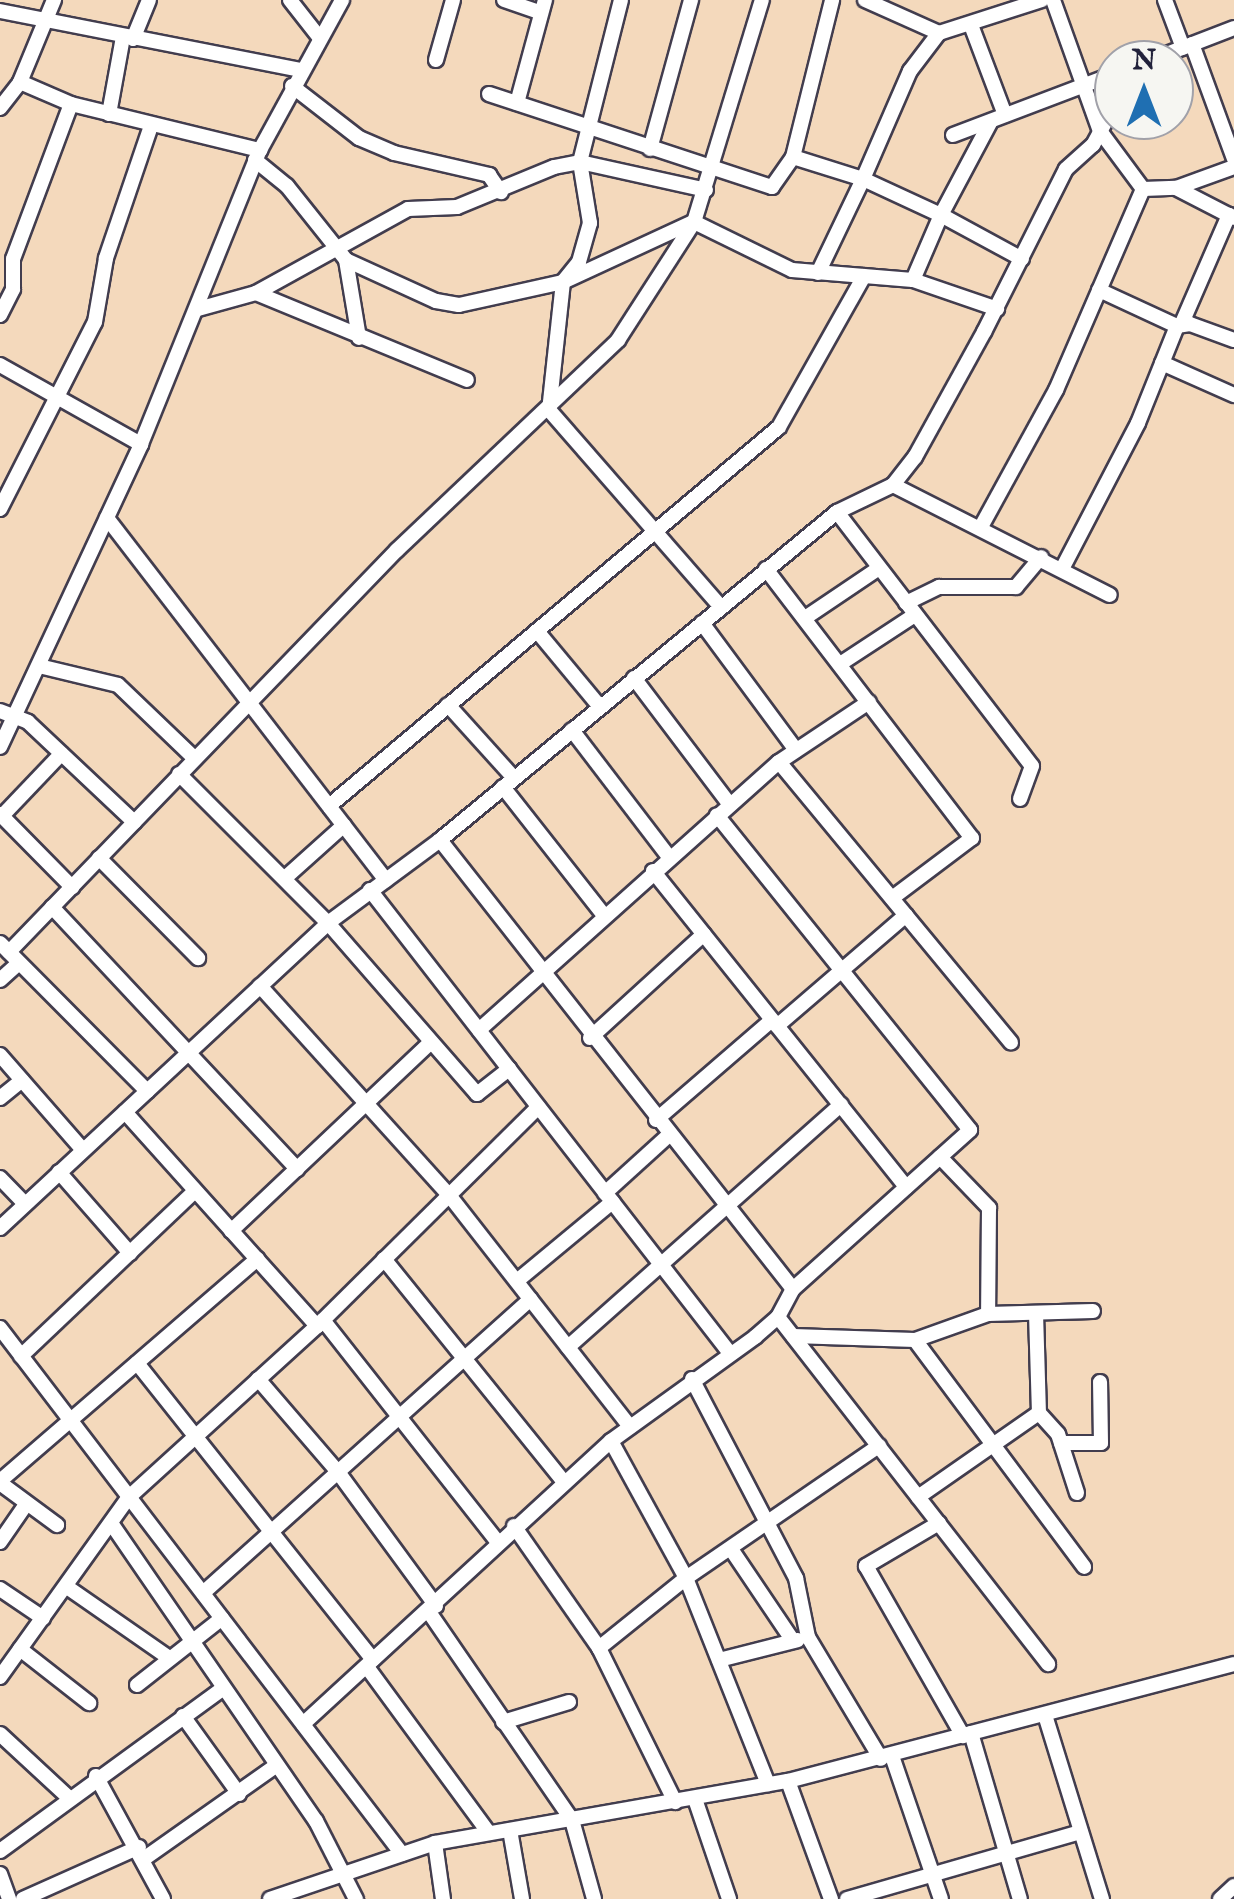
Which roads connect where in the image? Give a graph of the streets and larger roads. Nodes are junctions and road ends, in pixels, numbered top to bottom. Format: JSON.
{"nodes":[{"id":1,"x":54,"y":0,"type":"edge"},
{"id":2,"x":148,"y":0,"type":"edge"},
{"id":3,"x":290,"y":0,"type":"edge"},
{"id":4,"x":342,"y":0,"type":"edge"},
{"id":5,"x":453,"y":0,"type":"edge"},
{"id":6,"x":504,"y":0,"type":"edge"},
{"id":7,"x":621,"y":0,"type":"edge"},
{"id":8,"x":691,"y":0,"type":"edge"},
{"id":9,"x":762,"y":0,"type":"edge"},
{"id":10,"x":832,"y":0,"type":"edge"},
{"id":11,"x":864,"y":0,"type":"edge"},
{"id":12,"x":1042,"y":0,"type":"edge"},
{"id":13,"x":1053,"y":0,"type":"edge"},
{"id":14,"x":1165,"y":0,"type":"edge"},
{"id":15,"x":543,"y":7,"type":"edge"},
{"id":16,"x":0,"y":11,"type":"edge"},
{"id":17,"x":46,"y":22,"type":"junction"},
{"id":18,"x":971,"y":25,"type":"junction"},
{"id":19,"x":1234,"y":28,"type":"edge"},
{"id":20,"x":939,"y":33,"type":"junction"},
{"id":21,"x":319,"y":37,"type":"junction"},
{"id":22,"x":128,"y":38,"type":"junction"},
{"id":23,"x":1185,"y":40,"type":"edge"},
{"id":24,"x":1194,"y":44,"type":"edge"},
{"id":25,"x":1194,"y":59,"type":"edge"},
{"id":26,"x":436,"y":60,"type":"dead end"},
{"id":27,"x":301,"y":70,"type":"junction"},
{"id":28,"x":1094,"y":81,"type":"edge"},
{"id":29,"x":20,"y":82,"type":"junction"},
{"id":30,"x":1084,"y":85,"type":"junction"},
{"id":31,"x":292,"y":86,"type":"junction"},
{"id":32,"x":489,"y":94,"type":"dead end"},
{"id":33,"x":1,"y":102,"type":"edge"},
{"id":34,"x":517,"y":103,"type":"junction"},
{"id":35,"x":71,"y":104,"type":"junction"},
{"id":36,"x":108,"y":114,"type":"junction"},
{"id":37,"x":1094,"y":114,"type":"edge"},
{"id":38,"x":998,"y":118,"type":"junction"},
{"id":39,"x":150,"y":126,"type":"junction"},
{"id":40,"x":587,"y":127,"type":"junction"},
{"id":41,"x":953,"y":135,"type":"dead end"},
{"id":42,"x":1230,"y":136,"type":"edge"},
{"id":43,"x":1094,"y":138,"type":"edge"},
{"id":44,"x":1107,"y":140,"type":"edge"},
{"id":45,"x":650,"y":148,"type":"junction"},
{"id":46,"x":258,"y":155,"type":"junction"},
{"id":47,"x":794,"y":157,"type":"junction"},
{"id":48,"x":580,"y":162,"type":"junction"},
{"id":49,"x":1234,"y":163,"type":"edge"},
{"id":50,"x":714,"y":171,"type":"junction"},
{"id":51,"x":862,"y":179,"type":"junction"},
{"id":52,"x":1176,"y":188,"type":"junction"},
{"id":53,"x":1144,"y":189,"type":"junction"},
{"id":54,"x":706,"y":190,"type":"junction"},
{"id":55,"x":501,"y":192,"type":"junction"},
{"id":56,"x":941,"y":215,"type":"junction"},
{"id":57,"x":1232,"y":216,"type":"edge"},
{"id":58,"x":694,"y":222,"type":"junction"},
{"id":59,"x":336,"y":244,"type":"junction"},
{"id":60,"x":1022,"y":259,"type":"junction"},
{"id":61,"x":346,"y":260,"type":"junction"},
{"id":62,"x":818,"y":273,"type":"junction"},
{"id":63,"x":864,"y":276,"type":"junction"},
{"id":64,"x":913,"y":280,"type":"junction"},
{"id":65,"x":563,"y":282,"type":"junction"},
{"id":66,"x":1099,"y":290,"type":"junction"},
{"id":67,"x":256,"y":293,"type":"junction"},
{"id":68,"x":198,"y":309,"type":"junction"},
{"id":69,"x":997,"y":309,"type":"junction"},
{"id":70,"x":0,"y":314,"type":"edge"},
{"id":71,"x":1180,"y":325,"type":"junction"},
{"id":72,"x":359,"y":338,"type":"junction"},
{"id":73,"x":1234,"y":340,"type":"edge"},
{"id":74,"x":1162,"y":363,"type":"junction"},
{"id":75,"x":0,"y":365,"type":"edge"},
{"id":76,"x":467,"y":380,"type":"dead end"},
{"id":77,"x":1234,"y":395,"type":"edge"},
{"id":78,"x":57,"y":398,"type":"junction"},
{"id":79,"x":549,"y":410,"type":"junction"},
{"id":80,"x":140,"y":444,"type":"junction"},
{"id":81,"x":892,"y":485,"type":"junction"},
{"id":82,"x":0,"y":509,"type":"edge"},
{"id":83,"x":837,"y":512,"type":"junction"},
{"id":84,"x":106,"y":518,"type":"junction"},
{"id":85,"x":982,"y":525,"type":"junction"},
{"id":86,"x":655,"y":532,"type":"junction"},
{"id":87,"x":1041,"y":558,"type":"junction"},
{"id":88,"x":879,"y":568,"type":"junction"},
{"id":89,"x":766,"y":569,"type":"junction"},
{"id":90,"x":1062,"y":569,"type":"junction"},
{"id":91,"x":1110,"y":595,"type":"dead end"},
{"id":92,"x":721,"y":606,"type":"junction"},
{"id":93,"x":910,"y":608,"type":"junction"},
{"id":94,"x":805,"y":618,"type":"junction"},
{"id":95,"x":702,"y":622,"type":"junction"},
{"id":96,"x":537,"y":631,"type":"junction"},
{"id":97,"x":840,"y":664,"type":"junction"},
{"id":98,"x":39,"y":666,"type":"junction"},
{"id":99,"x":634,"y":678,"type":"junction"},
{"id":100,"x":248,"y":701,"type":"junction"},
{"id":101,"x":869,"y":702,"type":"junction"},
{"id":102,"x":448,"y":705,"type":"junction"},
{"id":103,"x":600,"y":707,"type":"junction"},
{"id":104,"x":0,"y":711,"type":"edge"},
{"id":105,"x":15,"y":717,"type":"junction"},
{"id":106,"x":572,"y":730,"type":"junction"},
{"id":107,"x":0,"y":747,"type":"edge"},
{"id":108,"x":796,"y":750,"type":"junction"},
{"id":109,"x":61,"y":754,"type":"junction"},
{"id":110,"x":194,"y":758,"type":"junction"},
{"id":111,"x":779,"y":762,"type":"junction"},
{"id":112,"x":178,"y":774,"type":"junction"},
{"id":113,"x":508,"y":782,"type":"junction"},
{"id":114,"x":1020,"y":799,"type":"dead end"},
{"id":115,"x":730,"y":804,"type":"junction"},
{"id":116,"x":329,"y":806,"type":"junction"},
{"id":117,"x":1,"y":815,"type":"edge"},
{"id":118,"x":717,"y":815,"type":"junction"},
{"id":119,"x":134,"y":822,"type":"junction"},
{"id":120,"x":344,"y":825,"type":"junction"},
{"id":121,"x":440,"y":840,"type":"junction"},
{"id":122,"x":669,"y":857,"type":"junction"},
{"id":123,"x":99,"y":858,"type":"junction"},
{"id":124,"x":652,"y":871,"type":"junction"},
{"id":125,"x":285,"y":878,"type":"junction"},
{"id":126,"x":386,"y":880,"type":"junction"},
{"id":127,"x":72,"y":886,"type":"junction"},
{"id":128,"x":370,"y":890,"type":"junction"},
{"id":129,"x":892,"y":898,"type":"junction"},
{"id":130,"x":52,"y":907,"type":"junction"},
{"id":131,"x":604,"y":914,"type":"junction"},
{"id":132,"x":906,"y":916,"type":"junction"},
{"id":133,"x":328,"y":923,"type":"junction"},
{"id":134,"x":704,"y":934,"type":"junction"},
{"id":135,"x":10,"y":953,"type":"edge"},
{"id":136,"x":198,"y":958,"type":"dead end"},
{"id":137,"x":541,"y":969,"type":"junction"},
{"id":138,"x":842,"y":971,"type":"junction"},
{"id":139,"x":0,"y":980,"type":"edge"},
{"id":140,"x":260,"y":986,"type":"junction"},
{"id":141,"x":775,"y":1023,"type":"junction"},
{"id":142,"x":479,"y":1030,"type":"junction"},
{"id":143,"x":590,"y":1038,"type":"junction"},
{"id":144,"x":431,"y":1042,"type":"junction"},
{"id":145,"x":1011,"y":1042,"type":"dead end"},
{"id":146,"x":188,"y":1052,"type":"junction"},
{"id":147,"x":0,"y":1055,"type":"edge"},
{"id":148,"x":509,"y":1069,"type":"junction"},
{"id":149,"x":22,"y":1080,"type":"junction"},
{"id":150,"x":147,"y":1091,"type":"junction"},
{"id":151,"x":0,"y":1098,"type":"edge"},
{"id":152,"x":366,"y":1103,"type":"junction"},
{"id":153,"x":841,"y":1105,"type":"junction"},
{"id":154,"x":538,"y":1106,"type":"junction"},
{"id":155,"x":124,"y":1112,"type":"junction"},
{"id":156,"x":656,"y":1120,"type":"junction"},
{"id":157,"x":668,"y":1135,"type":"junction"},
{"id":158,"x":84,"y":1150,"type":"junction"},
{"id":159,"x":940,"y":1156,"type":"junction"},
{"id":160,"x":296,"y":1169,"type":"junction"},
{"id":161,"x":60,"y":1172,"type":"junction"},
{"id":162,"x":0,"y":1178,"type":"edge"},
{"id":163,"x":906,"y":1187,"type":"junction"},
{"id":164,"x":195,"y":1190,"type":"junction"},
{"id":165,"x":449,"y":1194,"type":"junction"},
{"id":166,"x":609,"y":1197,"type":"junction"},
{"id":167,"x":26,"y":1204,"type":"junction"},
{"id":168,"x":726,"y":1206,"type":"junction"},
{"id":169,"x":0,"y":1228,"type":"edge"},
{"id":170,"x":231,"y":1231,"type":"junction"},
{"id":171,"x":130,"y":1253,"type":"junction"},
{"id":172,"x":257,"y":1259,"type":"junction"},
{"id":173,"x":384,"y":1259,"type":"junction"},
{"id":174,"x":661,"y":1264,"type":"junction"},
{"id":175,"x":516,"y":1281,"type":"junction"},
{"id":176,"x":793,"y":1288,"type":"junction"},
{"id":177,"x":531,"y":1299,"type":"junction"},
{"id":178,"x":1094,"y":1311,"type":"dead end"},
{"id":179,"x":1036,"y":1313,"type":"junction"},
{"id":180,"x":988,"y":1314,"type":"junction"},
{"id":181,"x":778,"y":1317,"type":"junction"},
{"id":182,"x":320,"y":1323,"type":"junction"},
{"id":183,"x":0,"y":1328,"type":"edge"},
{"id":184,"x":793,"y":1336,"type":"junction"},
{"id":185,"x":915,"y":1340,"type":"junction"},
{"id":186,"x":568,"y":1347,"type":"junction"},
{"id":187,"x":729,"y":1352,"type":"junction"},
{"id":188,"x":22,"y":1356,"type":"junction"},
{"id":189,"x":464,"y":1358,"type":"junction"},
{"id":190,"x":136,"y":1363,"type":"junction"},
{"id":191,"x":692,"y":1378,"type":"junction"},
{"id":192,"x":258,"y":1379,"type":"junction"},
{"id":193,"x":1100,"y":1382,"type":"dead end"},
{"id":194,"x":1039,"y":1413,"type":"junction"},
{"id":195,"x":399,"y":1417,"type":"junction"},
{"id":196,"x":70,"y":1420,"type":"junction"},
{"id":197,"x":630,"y":1427,"type":"junction"},
{"id":198,"x":194,"y":1438,"type":"junction"},
{"id":199,"x":611,"y":1441,"type":"junction"},
{"id":200,"x":1061,"y":1444,"type":"junction"},
{"id":201,"x":993,"y":1445,"type":"junction"},
{"id":202,"x":879,"y":1446,"type":"junction"},
{"id":203,"x":338,"y":1472,"type":"junction"},
{"id":204,"x":3,"y":1475,"type":"edge"},
{"id":205,"x":564,"y":1482,"type":"junction"},
{"id":206,"x":1077,"y":1494,"type":"dead end"},
{"id":207,"x":918,"y":1497,"type":"junction"},
{"id":208,"x":128,"y":1498,"type":"junction"},
{"id":209,"x":27,"y":1504,"type":"junction"},
{"id":210,"x":111,"y":1523,"type":"junction"},
{"id":211,"x":767,"y":1523,"type":"junction"},
{"id":212,"x":939,"y":1524,"type":"junction"},
{"id":213,"x":58,"y":1525,"type":"dead end"},
{"id":214,"x":514,"y":1526,"type":"junction"},
{"id":215,"x":271,"y":1533,"type":"junction"},
{"id":216,"x":0,"y":1542,"type":"edge"},
{"id":217,"x":498,"y":1542,"type":"junction"},
{"id":218,"x":731,"y":1549,"type":"junction"},
{"id":219,"x":1084,"y":1567,"type":"dead end"},
{"id":220,"x":686,"y":1578,"type":"junction"},
{"id":221,"x":67,"y":1587,"type":"junction"},
{"id":222,"x":0,"y":1589,"type":"edge"},
{"id":223,"x":203,"y":1593,"type":"junction"},
{"id":224,"x":433,"y":1609,"type":"junction"},
{"id":225,"x":43,"y":1618,"type":"junction"},
{"id":226,"x":222,"y":1618,"type":"junction"},
{"id":227,"x":800,"y":1639,"type":"junction"},
{"id":228,"x":188,"y":1643,"type":"junction"},
{"id":229,"x":599,"y":1648,"type":"junction"},
{"id":230,"x":20,"y":1649,"type":"junction"},
{"id":231,"x":168,"y":1658,"type":"junction"},
{"id":232,"x":718,"y":1660,"type":"junction"},
{"id":233,"x":370,"y":1664,"type":"junction"},
{"id":234,"x":1048,"y":1664,"type":"dead end"},
{"id":235,"x":1234,"y":1664,"type":"edge"},
{"id":236,"x":0,"y":1678,"type":"edge"},
{"id":237,"x":137,"y":1685,"type":"dead end"},
{"id":238,"x":222,"y":1689,"type":"junction"},
{"id":239,"x":569,"y":1702,"type":"dead end"},
{"id":240,"x":89,"y":1703,"type":"dead end"},
{"id":241,"x":1044,"y":1715,"type":"junction"},
{"id":242,"x":183,"y":1716,"type":"junction"},
{"id":243,"x":502,"y":1722,"type":"junction"},
{"id":244,"x":303,"y":1724,"type":"junction"},
{"id":245,"x":0,"y":1734,"type":"edge"},
{"id":246,"x":967,"y":1734,"type":"junction"},
{"id":247,"x":886,"y":1758,"type":"junction"},
{"id":248,"x":277,"y":1765,"type":"junction"},
{"id":249,"x":96,"y":1776,"type":"junction"},
{"id":250,"x":788,"y":1780,"type":"junction"},
{"id":251,"x":768,"y":1784,"type":"junction"},
{"id":252,"x":240,"y":1794,"type":"junction"},
{"id":253,"x":70,"y":1798,"type":"junction"},
{"id":254,"x":694,"y":1799,"type":"junction"},
{"id":255,"x":675,"y":1802,"type":"junction"},
{"id":256,"x":572,"y":1820,"type":"junction"},
{"id":257,"x":510,"y":1830,"type":"junction"},
{"id":258,"x":1081,"y":1832,"type":"junction"},
{"id":259,"x":489,"y":1833,"type":"junction"},
{"id":260,"x":436,"y":1843,"type":"junction"},
{"id":261,"x":0,"y":1851,"type":"edge"},
{"id":262,"x":142,"y":1853,"type":"junction"},
{"id":263,"x":402,"y":1854,"type":"junction"},
{"id":264,"x":1007,"y":1854,"type":"junction"},
{"id":265,"x":344,"y":1872,"type":"junction"},
{"id":266,"x":0,"y":1874,"type":"edge"},
{"id":267,"x":933,"y":1874,"type":"junction"},
{"id":268,"x":1234,"y":1886,"type":"edge"},
{"id":269,"x":10,"y":1899,"type":"edge"},
{"id":270,"x":23,"y":1899,"type":"edge"},
{"id":271,"x":162,"y":1899,"type":"edge"},
{"id":272,"x":270,"y":1899,"type":"edge"},
{"id":273,"x":356,"y":1899,"type":"edge"},
{"id":274,"x":443,"y":1899,"type":"edge"},
{"id":275,"x":522,"y":1899,"type":"edge"},
{"id":276,"x":594,"y":1899,"type":"edge"},
{"id":277,"x":730,"y":1899,"type":"edge"},
{"id":278,"x":831,"y":1899,"type":"edge"},
{"id":279,"x":847,"y":1899,"type":"edge"},
{"id":280,"x":942,"y":1899,"type":"edge"},
{"id":281,"x":1020,"y":1899,"type":"edge"},
{"id":282,"x":1102,"y":1899,"type":"edge"},
{"id":283,"x":1220,"y":1899,"type":"edge"}],
"edges":[{"from":1,"to":17,"type":"street"},
{"from":2,"to":22,"type":"street"},
{"from":3,"to":21,"type":"street"},
{"from":4,"to":21,"type":"street"},
{"from":5,"to":26,"type":"street"},
{"from":6,"to":15,"type":"street"},
{"from":7,"to":40,"type":"street"},
{"from":8,"to":45,"type":"street"},
{"from":9,"to":50,"type":"street"},
{"from":10,"to":47,"type":"street"},
{"from":11,"to":20,"type":"street"},
{"from":12,"to":18,"type":"street"},
{"from":13,"to":30,"type":"street"},
{"from":14,"to":23,"type":"street"},
{"from":15,"to":34,"type":"street"},
{"from":16,"to":17,"type":"street"},
{"from":17,"to":22,"type":"street"},
{"from":17,"to":29,"type":"street"},
{"from":18,"to":20,"type":"street"},
{"from":18,"to":38,"type":"street"},
{"from":19,"to":24,"type":"street"},
{"from":20,"to":51,"type":"street"},
{"from":21,"to":27,"type":"street"},
{"from":22,"to":27,"type":"street"},
{"from":22,"to":36,"type":"street"},
{"from":25,"to":42,"type":"street"},
{"from":27,"to":31,"type":"street"},
{"from":28,"to":30,"type":"street"},
{"from":29,"to":33,"type":"street"},
{"from":29,"to":35,"type":"street"},
{"from":30,"to":37,"type":"street"},
{"from":30,"to":38,"type":"street"},
{"from":31,"to":46,"type":"street"},
{"from":31,"to":55,"type":"street"},
{"from":32,"to":34,"type":"street"},
{"from":34,"to":40,"type":"street"},
{"from":35,"to":36,"type":"street"},
{"from":35,"to":70,"type":"street"},
{"from":36,"to":39,"type":"street"},
{"from":38,"to":41,"type":"street"},
{"from":38,"to":56,"type":"street"},
{"from":39,"to":46,"type":"street"},
{"from":39,"to":78,"type":"street"},
{"from":40,"to":45,"type":"street"},
{"from":40,"to":48,"type":"street"},
{"from":42,"to":49,"type":"street"},
{"from":43,"to":60,"type":"street"},
{"from":44,"to":53,"type":"street"},
{"from":45,"to":50,"type":"street"},
{"from":46,"to":59,"type":"street"},
{"from":46,"to":68,"type":"street"},
{"from":47,"to":50,"type":"street"},
{"from":47,"to":51,"type":"street"},
{"from":48,"to":54,"type":"street"},
{"from":48,"to":55,"type":"street"},
{"from":48,"to":65,"type":"street"},
{"from":49,"to":52,"type":"street"},
{"from":50,"to":54,"type":"street"},
{"from":51,"to":56,"type":"street"},
{"from":51,"to":62,"type":"street"},
{"from":52,"to":53,"type":"street"},
{"from":52,"to":57,"type":"street"},
{"from":53,"to":66,"type":"street"},
{"from":54,"to":58,"type":"street"},
{"from":55,"to":59,"type":"street"},
{"from":56,"to":60,"type":"street"},
{"from":56,"to":64,"type":"street"},
{"from":57,"to":71,"type":"street"},
{"from":58,"to":62,"type":"street"},
{"from":58,"to":65,"type":"street"},
{"from":58,"to":79,"type":"street"},
{"from":59,"to":61,"type":"street"},
{"from":59,"to":67,"type":"street"},
{"from":60,"to":69,"type":"street"},
{"from":61,"to":65,"type":"street"},
{"from":61,"to":72,"type":"street"},
{"from":62,"to":63,"type":"street"},
{"from":63,"to":64,"type":"street"},
{"from":63,"to":86,"type":"street"},
{"from":64,"to":69,"type":"street"},
{"from":65,"to":79,"type":"street"},
{"from":66,"to":71,"type":"street"},
{"from":66,"to":85,"type":"street"},
{"from":67,"to":68,"type":"street"},
{"from":67,"to":72,"type":"street"},
{"from":68,"to":80,"type":"street"},
{"from":69,"to":81,"type":"street"},
{"from":71,"to":73,"type":"street"},
{"from":71,"to":74,"type":"street"},
{"from":72,"to":76,"type":"street"},
{"from":74,"to":77,"type":"street"},
{"from":74,"to":90,"type":"street"},
{"from":75,"to":78,"type":"street"},
{"from":78,"to":80,"type":"street"},
{"from":78,"to":82,"type":"street"},
{"from":79,"to":86,"type":"street"},
{"from":79,"to":100,"type":"street"},
{"from":80,"to":84,"type":"street"},
{"from":81,"to":83,"type":"street"},
{"from":81,"to":85,"type":"street"},
{"from":83,"to":88,"type":"street"},
{"from":83,"to":89,"type":"street"},
{"from":84,"to":98,"type":"street"},
{"from":84,"to":100,"type":"street"},
{"from":85,"to":87,"type":"street"},
{"from":86,"to":92,"type":"street"},
{"from":86,"to":96,"type":"street"},
{"from":87,"to":90,"type":"street"},
{"from":87,"to":93,"type":"street"},
{"from":88,"to":93,"type":"street"},
{"from":88,"to":94,"type":"street"},
{"from":89,"to":92,"type":"street"},
{"from":89,"to":94,"type":"street"},
{"from":90,"to":91,"type":"street"},
{"from":92,"to":95,"type":"street"},
{"from":93,"to":97,"type":"street"},
{"from":93,"to":114,"type":"street"},
{"from":94,"to":97,"type":"street"},
{"from":95,"to":99,"type":"street"},
{"from":95,"to":108,"type":"street"},
{"from":96,"to":102,"type":"street"},
{"from":96,"to":103,"type":"street"},
{"from":97,"to":101,"type":"street"},
{"from":98,"to":105,"type":"street"},
{"from":98,"to":110,"type":"street"},
{"from":99,"to":103,"type":"street"},
{"from":99,"to":115,"type":"street"},
{"from":100,"to":110,"type":"street"},
{"from":100,"to":116,"type":"street"},
{"from":101,"to":108,"type":"street"},
{"from":101,"to":129,"type":"street"},
{"from":102,"to":113,"type":"street"},
{"from":102,"to":116,"type":"street"},
{"from":103,"to":106,"type":"street"},
{"from":104,"to":105,"type":"street"},
{"from":105,"to":107,"type":"street"},
{"from":105,"to":109,"type":"street"},
{"from":106,"to":113,"type":"street"},
{"from":106,"to":122,"type":"street"},
{"from":108,"to":111,"type":"street"},
{"from":109,"to":117,"type":"street"},
{"from":109,"to":119,"type":"street"},
{"from":110,"to":112,"type":"street"},
{"from":111,"to":115,"type":"street"},
{"from":111,"to":129,"type":"street"},
{"from":112,"to":119,"type":"street"},
{"from":112,"to":125,"type":"street"},
{"from":113,"to":121,"type":"street"},
{"from":113,"to":131,"type":"street"},
{"from":115,"to":118,"type":"street"},
{"from":116,"to":120,"type":"street"},
{"from":117,"to":127,"type":"street"},
{"from":118,"to":122,"type":"street"},
{"from":118,"to":138,"type":"street"},
{"from":119,"to":123,"type":"street"},
{"from":120,"to":125,"type":"street"},
{"from":120,"to":126,"type":"street"},
{"from":121,"to":126,"type":"street"},
{"from":121,"to":137,"type":"street"},
{"from":122,"to":124,"type":"street"},
{"from":123,"to":127,"type":"street"},
{"from":123,"to":136,"type":"street"},
{"from":124,"to":131,"type":"street"},
{"from":124,"to":134,"type":"street"},
{"from":125,"to":133,"type":"street"},
{"from":126,"to":128,"type":"street"},
{"from":127,"to":130,"type":"street"},
{"from":128,"to":133,"type":"street"},
{"from":128,"to":142,"type":"street"},
{"from":129,"to":132,"type":"street"},
{"from":130,"to":135,"type":"street"},
{"from":130,"to":146,"type":"street"},
{"from":131,"to":137,"type":"street"},
{"from":132,"to":138,"type":"street"},
{"from":132,"to":145,"type":"street"},
{"from":133,"to":140,"type":"street"},
{"from":133,"to":144,"type":"street"},
{"from":134,"to":141,"type":"street"},
{"from":134,"to":143,"type":"street"},
{"from":135,"to":139,"type":"street"},
{"from":135,"to":150,"type":"street"},
{"from":137,"to":142,"type":"street"},
{"from":137,"to":143,"type":"street"},
{"from":138,"to":141,"type":"street"},
{"from":138,"to":159,"type":"street"},
{"from":140,"to":146,"type":"street"},
{"from":140,"to":152,"type":"street"},
{"from":141,"to":153,"type":"street"},
{"from":141,"to":156,"type":"street"},
{"from":142,"to":148,"type":"street"},
{"from":143,"to":156,"type":"street"},
{"from":144,"to":148,"type":"street"},
{"from":144,"to":152,"type":"street"},
{"from":146,"to":150,"type":"street"},
{"from":146,"to":160,"type":"street"},
{"from":147,"to":149,"type":"street"},
{"from":148,"to":154,"type":"street"},
{"from":149,"to":151,"type":"street"},
{"from":149,"to":158,"type":"street"},
{"from":150,"to":155,"type":"street"},
{"from":152,"to":160,"type":"street"},
{"from":152,"to":165,"type":"street"},
{"from":153,"to":163,"type":"street"},
{"from":153,"to":168,"type":"street"},
{"from":154,"to":165,"type":"street"},
{"from":154,"to":166,"type":"street"},
{"from":155,"to":158,"type":"street"},
{"from":155,"to":164,"type":"street"},
{"from":156,"to":157,"type":"street"},
{"from":157,"to":166,"type":"street"},
{"from":157,"to":168,"type":"street"},
{"from":158,"to":161,"type":"street"},
{"from":159,"to":163,"type":"street"},
{"from":159,"to":180,"type":"street"},
{"from":160,"to":170,"type":"street"},
{"from":161,"to":167,"type":"street"},
{"from":161,"to":171,"type":"street"},
{"from":162,"to":167,"type":"street"},
{"from":163,"to":176,"type":"street"},
{"from":164,"to":170,"type":"street"},
{"from":164,"to":171,"type":"street"},
{"from":165,"to":173,"type":"street"},
{"from":165,"to":175,"type":"street"},
{"from":166,"to":174,"type":"street"},
{"from":166,"to":175,"type":"street"},
{"from":167,"to":169,"type":"street"},
{"from":168,"to":174,"type":"street"},
{"from":168,"to":176,"type":"street"},
{"from":170,"to":172,"type":"street"},
{"from":171,"to":188,"type":"street"},
{"from":172,"to":182,"type":"street"},
{"from":172,"to":190,"type":"street"},
{"from":173,"to":182,"type":"street"},
{"from":173,"to":189,"type":"street"},
{"from":174,"to":186,"type":"street"},
{"from":174,"to":187,"type":"street"},
{"from":175,"to":177,"type":"street"},
{"from":176,"to":181,"type":"street"},
{"from":177,"to":186,"type":"street"},
{"from":177,"to":189,"type":"street"},
{"from":178,"to":179,"type":"street"},
{"from":179,"to":180,"type":"street"},
{"from":179,"to":194,"type":"street"},
{"from":180,"to":185,"type":"street"},
{"from":181,"to":184,"type":"street"},
{"from":181,"to":187,"type":"street"},
{"from":182,"to":192,"type":"street"},
{"from":182,"to":195,"type":"street"},
{"from":183,"to":188,"type":"street"},
{"from":184,"to":185,"type":"street"},
{"from":184,"to":202,"type":"street"},
{"from":185,"to":201,"type":"street"},
{"from":186,"to":197,"type":"street"},
{"from":187,"to":191,"type":"street"},
{"from":188,"to":196,"type":"street"},
{"from":189,"to":195,"type":"street"},
{"from":189,"to":205,"type":"street"},
{"from":190,"to":196,"type":"street"},
{"from":190,"to":198,"type":"street"},
{"from":191,"to":197,"type":"street"},
{"from":191,"to":211,"type":"street"},
{"from":192,"to":198,"type":"street"},
{"from":192,"to":203,"type":"street"},
{"from":193,"to":200,"type":"street"},
{"from":194,"to":200,"type":"street"},
{"from":194,"to":201,"type":"street"},
{"from":195,"to":203,"type":"street"},
{"from":195,"to":217,"type":"street"},
{"from":196,"to":204,"type":"street"},
{"from":196,"to":208,"type":"street"},
{"from":197,"to":199,"type":"street"},
{"from":198,"to":208,"type":"street"},
{"from":198,"to":215,"type":"street"},
{"from":199,"to":205,"type":"street"},
{"from":199,"to":220,"type":"street"},
{"from":200,"to":206,"type":"street"},
{"from":201,"to":207,"type":"street"},
{"from":201,"to":219,"type":"street"},
{"from":202,"to":207,"type":"street"},
{"from":202,"to":211,"type":"street"},
{"from":203,"to":215,"type":"street"},
{"from":203,"to":224,"type":"street"},
{"from":204,"to":209,"type":"street"},
{"from":205,"to":214,"type":"street"},
{"from":207,"to":212,"type":"street"},
{"from":208,"to":210,"type":"street"},
{"from":208,"to":223,"type":"street"},
{"from":209,"to":213,"type":"street"},
{"from":209,"to":216,"type":"street"},
{"from":210,"to":221,"type":"street"},
{"from":210,"to":228,"type":"street"},
{"from":211,"to":218,"type":"street"},
{"from":211,"to":227,"type":"street"},
{"from":212,"to":234,"type":"street"},
{"from":212,"to":246,"type":"street"},
{"from":214,"to":217,"type":"street"},
{"from":214,"to":229,"type":"street"},
{"from":215,"to":223,"type":"street"},
{"from":215,"to":233,"type":"street"},
{"from":217,"to":224,"type":"street"},
{"from":218,"to":220,"type":"street"},
{"from":218,"to":227,"type":"street"},
{"from":220,"to":229,"type":"street"},
{"from":220,"to":232,"type":"street"},
{"from":221,"to":225,"type":"street"},
{"from":221,"to":231,"type":"street"},
{"from":222,"to":225,"type":"street"},
{"from":223,"to":226,"type":"street"},
{"from":224,"to":233,"type":"street"},
{"from":224,"to":243,"type":"street"},
{"from":225,"to":230,"type":"street"},
{"from":226,"to":228,"type":"street"},
{"from":226,"to":244,"type":"street"},
{"from":227,"to":232,"type":"street"},
{"from":227,"to":247,"type":"street"},
{"from":228,"to":231,"type":"street"},
{"from":228,"to":238,"type":"street"},
{"from":229,"to":255,"type":"street"},
{"from":230,"to":236,"type":"street"},
{"from":230,"to":240,"type":"street"},
{"from":231,"to":237,"type":"street"},
{"from":232,"to":251,"type":"street"},
{"from":233,"to":244,"type":"street"},
{"from":233,"to":259,"type":"street"},
{"from":235,"to":241,"type":"street"},
{"from":238,"to":242,"type":"street"},
{"from":238,"to":248,"type":"street"},
{"from":239,"to":243,"type":"street"},
{"from":241,"to":246,"type":"street"},
{"from":241,"to":258,"type":"street"},
{"from":242,"to":249,"type":"street"},
{"from":242,"to":252,"type":"street"},
{"from":243,"to":256,"type":"street"},
{"from":244,"to":263,"type":"street"},
{"from":245,"to":253,"type":"street"},
{"from":246,"to":247,"type":"street"},
{"from":246,"to":264,"type":"street"},
{"from":247,"to":250,"type":"street"},
{"from":247,"to":267,"type":"street"},
{"from":248,"to":252,"type":"street"},
{"from":248,"to":265,"type":"street"},
{"from":249,"to":253,"type":"street"},
{"from":249,"to":262,"type":"street"},
{"from":250,"to":251,"type":"street"},
{"from":250,"to":278,"type":"street"},
{"from":251,"to":254,"type":"street"},
{"from":252,"to":262,"type":"street"},
{"from":253,"to":261,"type":"street"},
{"from":254,"to":255,"type":"street"},
{"from":254,"to":277,"type":"street"},
{"from":255,"to":256,"type":"street"},
{"from":256,"to":257,"type":"street"},
{"from":256,"to":276,"type":"street"},
{"from":257,"to":259,"type":"street"},
{"from":257,"to":275,"type":"street"},
{"from":258,"to":264,"type":"street"},
{"from":258,"to":282,"type":"street"},
{"from":259,"to":260,"type":"street"},
{"from":260,"to":263,"type":"street"},
{"from":260,"to":274,"type":"street"},
{"from":262,"to":270,"type":"street"},
{"from":262,"to":271,"type":"street"},
{"from":263,"to":265,"type":"street"},
{"from":264,"to":267,"type":"street"},
{"from":264,"to":281,"type":"street"},
{"from":265,"to":272,"type":"street"},
{"from":265,"to":273,"type":"street"},
{"from":266,"to":269,"type":"street"},
{"from":267,"to":279,"type":"street"},
{"from":267,"to":280,"type":"street"},
{"from":268,"to":283,"type":"street"}]}
